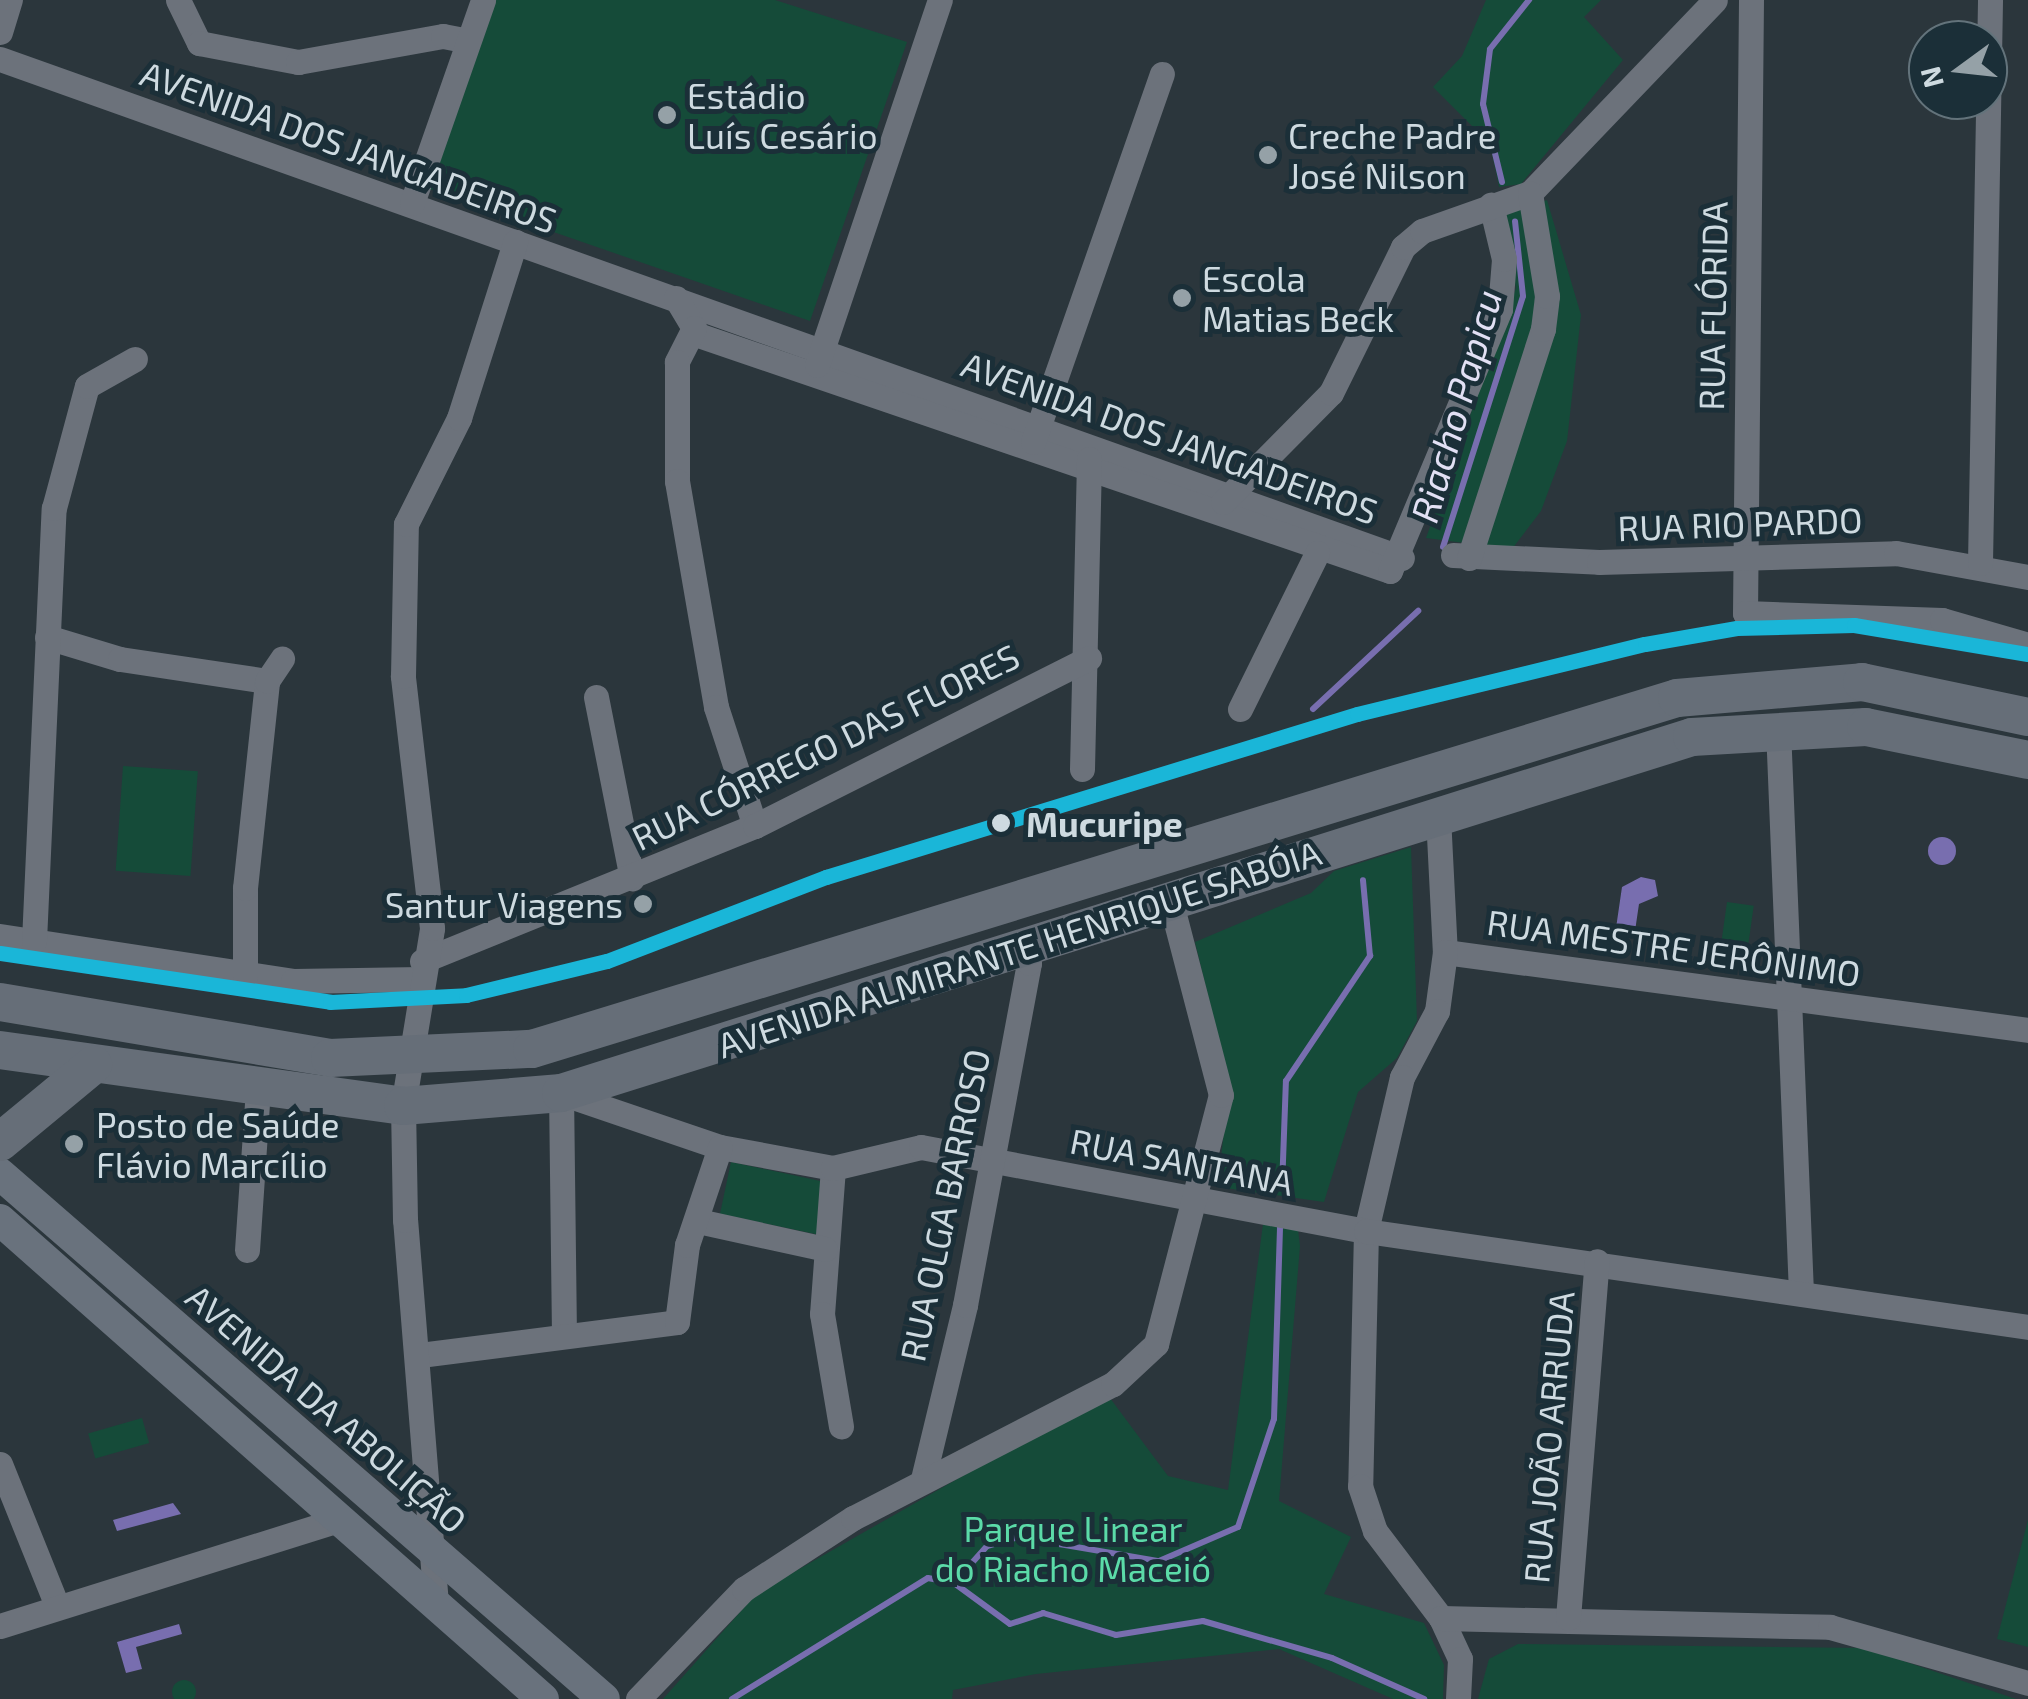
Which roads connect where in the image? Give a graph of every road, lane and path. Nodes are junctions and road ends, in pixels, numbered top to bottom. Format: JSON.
{"nodes":[{"id":1,"x":10,"y":0,"type":"edge"},
{"id":2,"x":178,"y":0,"type":"edge"},
{"id":3,"x":483,"y":0,"type":"edge"},
{"id":4,"x":940,"y":0,"type":"edge"},
{"id":5,"x":1715,"y":0,"type":"edge"},
{"id":6,"x":1752,"y":0,"type":"edge"},
{"id":7,"x":1990,"y":0,"type":"edge"},
{"id":8,"x":0,"y":32,"type":"edge"},
{"id":9,"x":468,"y":41,"type":"junction"},
{"id":10,"x":0,"y":58,"type":"edge"},
{"id":11,"x":1162,"y":74,"type":"dead end"},
{"id":12,"x":1511,"y":199,"type":"junction"},
{"id":13,"x":412,"y":203,"type":"junction"},
{"id":14,"x":515,"y":242,"type":"junction"},
{"id":15,"x":676,"y":298,"type":"junction"},
{"id":16,"x":694,"y":328,"type":"junction"},
{"id":17,"x":822,"y":350,"type":"junction"},
{"id":18,"x":135,"y":359,"type":"dead end"},
{"id":19,"x":814,"y":375,"type":"junction"},
{"id":20,"x":1034,"y":439,"type":"junction"},
{"id":21,"x":1089,"y":445,"type":"junction"},
{"id":22,"x":1090,"y":472,"type":"junction"},
{"id":23,"x":1230,"y":492,"type":"junction"},
{"id":24,"x":1214,"y":514,"type":"junction"},
{"id":25,"x":1412,"y":549,"type":"junction"},
{"id":26,"x":1317,"y":553,"type":"junction"},
{"id":27,"x":1744,"y":556,"type":"junction"},
{"id":28,"x":1980,"y":564,"type":"junction"},
{"id":29,"x":2028,"y":577,"type":"edge"},
{"id":30,"x":46,"y":637,"type":"junction"},
{"id":31,"x":2028,"y":645,"type":"edge"},
{"id":32,"x":1089,"y":658,"type":"junction"},
{"id":33,"x":282,"y":659,"type":"dead end"},
{"id":34,"x":267,"y":681,"type":"junction"},
{"id":35,"x":596,"y":698,"type":"dead end"},
{"id":36,"x":1240,"y":708,"type":"dead end"},
{"id":37,"x":2028,"y":717,"type":"edge"},
{"id":38,"x":1778,"y":728,"type":"junction"},
{"id":39,"x":1521,"y":740,"type":"junction"},
{"id":40,"x":2028,"y":760,"type":"edge"},
{"id":41,"x":1082,"y":769,"type":"dead end"},
{"id":42,"x":1533,"y":785,"type":"junction"},
{"id":43,"x":1438,"y":816,"type":"junction"},
{"id":44,"x":755,"y":826,"type":"junction"},
{"id":45,"x":632,"y":878,"type":"junction"},
{"id":46,"x":1170,"y":900,"type":"junction"},
{"id":47,"x":0,"y":936,"type":"edge"},
{"id":48,"x":34,"y":941,"type":"junction"},
{"id":49,"x":1024,"y":945,"type":"junction"},
{"id":50,"x":1445,"y":952,"type":"junction"},
{"id":51,"x":422,"y":970,"type":"junction"},
{"id":52,"x":246,"y":976,"type":"junction"},
{"id":53,"x":1789,"y":998,"type":"junction"},
{"id":54,"x":0,"y":1002,"type":"edge"},
{"id":55,"x":2028,"y":1030,"type":"edge"},
{"id":56,"x":0,"y":1050,"type":"edge"},
{"id":57,"x":411,"y":1061,"type":"junction"},
{"id":58,"x":92,"y":1065,"type":"junction"},
{"id":59,"x":258,"y":1090,"type":"junction"},
{"id":60,"x":561,"y":1093,"type":"junction"},
{"id":61,"x":403,"y":1106,"type":"junction"},
{"id":62,"x":0,"y":1142,"type":"edge"},
{"id":63,"x":720,"y":1148,"type":"junction"},
{"id":64,"x":992,"y":1159,"type":"junction"},
{"id":65,"x":833,"y":1168,"type":"junction"},
{"id":66,"x":0,"y":1174,"type":"edge"},
{"id":67,"x":1200,"y":1201,"type":"junction"},
{"id":68,"x":0,"y":1220,"type":"edge"},
{"id":69,"x":698,"y":1221,"type":"junction"},
{"id":70,"x":1366,"y":1231,"type":"junction"},
{"id":71,"x":826,"y":1249,"type":"junction"},
{"id":72,"x":246,"y":1250,"type":"dead end"},
{"id":73,"x":1597,"y":1262,"type":"junction"},
{"id":74,"x":1801,"y":1294,"type":"junction"},
{"id":75,"x":2028,"y":1327,"type":"edge"},
{"id":76,"x":564,"y":1336,"type":"junction"},
{"id":77,"x":420,"y":1354,"type":"junction"},
{"id":78,"x":842,"y":1426,"type":"dead end"},
{"id":79,"x":0,"y":1464,"type":"edge"},
{"id":80,"x":923,"y":1480,"type":"junction"},
{"id":81,"x":340,"y":1519,"type":"junction"},
{"id":82,"x":433,"y":1554,"type":"junction"},
{"id":83,"x":436,"y":1604,"type":"junction"},
{"id":84,"x":57,"y":1606,"type":"junction"},
{"id":85,"x":1441,"y":1618,"type":"junction"},
{"id":86,"x":1568,"y":1618,"type":"junction"},
{"id":87,"x":0,"y":1626,"type":"edge"},
{"id":88,"x":2028,"y":1683,"type":"edge"},
{"id":89,"x":543,"y":1699,"type":"edge"},
{"id":90,"x":604,"y":1699,"type":"edge"},
{"id":91,"x":638,"y":1699,"type":"edge"},
{"id":92,"x":1458,"y":1699,"type":"edge"}],
"edges":[{"from":1,"to":8,"type":"street"},
{"from":2,"to":9,"type":"street"},
{"from":3,"to":9,"type":"street"},
{"from":4,"to":17,"type":"street"},
{"from":5,"to":12,"type":"street"},
{"from":6,"to":27,"type":"street","name":"RUA FLÓRIDA"},
{"from":7,"to":28,"type":"street"},
{"from":9,"to":13,"type":"street"},
{"from":10,"to":13,"type":"street","name":"AVENIDA DOS JANGADEIROS"},
{"from":11,"to":20,"type":"street"},
{"from":12,"to":23,"type":"street"},
{"from":12,"to":25,"type":"street"},
{"from":12,"to":27,"type":"street","name":"RUA RIO PARDO"},
{"from":13,"to":14,"type":"street","name":"AVENIDA DOS JANGADEIROS"},
{"from":14,"to":15,"type":"street","name":"AVENIDA DOS JANGADEIROS"},
{"from":14,"to":51,"type":"street"},
{"from":15,"to":16,"type":"street"},
{"from":15,"to":17,"type":"street","name":"AVENIDA DOS JANGADEIROS"},
{"from":16,"to":19,"type":"street","name":"AVENIDA DOS JANGADEIROS"},
{"from":16,"to":44,"type":"street"},
{"from":17,"to":19,"type":"street"},
{"from":17,"to":20,"type":"street","name":"AVENIDA DOS JANGADEIROS"},
{"from":18,"to":30,"type":"street"},
{"from":19,"to":20,"type":"street","name":"AVENIDA DOS JANGADEIROS"},
{"from":20,"to":21,"type":"street","name":"AVENIDA DOS JANGADEIROS"},
{"from":20,"to":22,"type":"street","name":"AVENIDA DOS JANGADEIROS"},
{"from":21,"to":22,"type":"street"},
{"from":21,"to":23,"type":"street","name":"AVENIDA DOS JANGADEIROS"},
{"from":22,"to":24,"type":"street","name":"AVENIDA DOS JANGADEIROS"},
{"from":22,"to":32,"type":"street"},
{"from":23,"to":24,"type":"street"},
{"from":23,"to":25,"type":"street","name":"AVENIDA DOS JANGADEIROS"},
{"from":24,"to":26,"type":"street","name":"AVENIDA DOS JANGADEIROS"},
{"from":25,"to":26,"type":"street","name":"AVENIDA DOS JANGADEIROS"},
{"from":26,"to":36,"type":"street"},
{"from":27,"to":28,"type":"street","name":"RUA RIO PARDO"},
{"from":27,"to":31,"type":"street","name":"RUA FLÓRIDA"},
{"from":28,"to":29,"type":"street","name":"RUA RIO PARDO"},
{"from":30,"to":34,"type":"street"},
{"from":30,"to":48,"type":"street"},
{"from":32,"to":41,"type":"street"},
{"from":32,"to":44,"type":"street","name":"RUA CÓRREGO DAS FLORES"},
{"from":33,"to":34,"type":"street"},
{"from":34,"to":52,"type":"street"},
{"from":35,"to":45,"type":"street"},
{"from":37,"to":39,"type":"highway","name":"AVENIDA ALMIRANTE HENRIQUE SABÓIA"},
{"from":38,"to":40,"type":"highway","name":"AVENIDA ALMIRANTE HENRIQUE SABÓIA"},
{"from":38,"to":42,"type":"highway","name":"AVENIDA ALMIRANTE HENRIQUE SABÓIA"},
{"from":38,"to":53,"type":"street"},
{"from":39,"to":42,"type":"highway"},
{"from":39,"to":57,"type":"highway","name":"AVENIDA ALMIRANTE HENRIQUE SABÓIA"},
{"from":42,"to":43,"type":"highway","name":"AVENIDA ALMIRANTE HENRIQUE SABÓIA"},
{"from":43,"to":46,"type":"highway","name":"AVENIDA ALMIRANTE HENRIQUE SABÓIA"},
{"from":43,"to":50,"type":"street","name":"RUA MESTRE JERÔNIMO"},
{"from":44,"to":45,"type":"street","name":"RUA CÓRREGO DAS FLORES"},
{"from":45,"to":51,"type":"street","name":"RUA CÓRREGO DAS FLORES"},
{"from":46,"to":49,"type":"highway","name":"AVENIDA ALMIRANTE HENRIQUE SABÓIA"},
{"from":46,"to":67,"type":"street"},
{"from":47,"to":48,"type":"street"},
{"from":48,"to":52,"type":"street"},
{"from":49,"to":60,"type":"highway","name":"AVENIDA ALMIRANTE HENRIQUE SABÓIA"},
{"from":49,"to":64,"type":"street","name":"RUA OLGA BARROSO"},
{"from":50,"to":53,"type":"street","name":"RUA MESTRE JERÔNIMO"},
{"from":50,"to":70,"type":"street"},
{"from":51,"to":52,"type":"street"},
{"from":51,"to":57,"type":"street"},
{"from":53,"to":55,"type":"street","name":"RUA MESTRE JERÔNIMO"},
{"from":53,"to":74,"type":"street"},
{"from":54,"to":57,"type":"highway","name":"AVENIDA ALMIRANTE HENRIQUE SABÓIA"},
{"from":56,"to":58,"type":"highway","name":"AVENIDA ALMIRANTE HENRIQUE SABÓIA"},
{"from":57,"to":61,"type":"street"},
{"from":58,"to":59,"type":"highway","name":"AVENIDA ALMIRANTE HENRIQUE SABÓIA"},
{"from":58,"to":62,"type":"highway"},
{"from":59,"to":61,"type":"highway","name":"AVENIDA ALMIRANTE HENRIQUE SABÓIA"},
{"from":59,"to":72,"type":"street"},
{"from":60,"to":61,"type":"highway","name":"AVENIDA ALMIRANTE HENRIQUE SABÓIA"},
{"from":60,"to":63,"type":"street","name":"RUA SANTANA"},
{"from":60,"to":76,"type":"street"},
{"from":61,"to":77,"type":"street"},
{"from":63,"to":65,"type":"street","name":"RUA SANTANA"},
{"from":63,"to":69,"type":"street"},
{"from":64,"to":65,"type":"street","name":"RUA SANTANA"},
{"from":64,"to":67,"type":"street","name":"RUA SANTANA"},
{"from":64,"to":80,"type":"street","name":"RUA OLGA BARROSO"},
{"from":65,"to":71,"type":"street"},
{"from":66,"to":82,"type":"main road","name":"AVENIDA DA ABOLIÇÃO"},
{"from":67,"to":70,"type":"street","name":"RUA SANTANA"},
{"from":67,"to":80,"type":"street"},
{"from":68,"to":81,"type":"main road"},
{"from":69,"to":71,"type":"street"},
{"from":69,"to":76,"type":"street"},
{"from":70,"to":73,"type":"street","name":"RUA SANTANA"},
{"from":70,"to":85,"type":"street"},
{"from":71,"to":78,"type":"street"},
{"from":73,"to":74,"type":"street","name":"RUA SANTANA"},
{"from":73,"to":86,"type":"street","name":"RUA JOÃO ARRUDA"},
{"from":74,"to":75,"type":"street","name":"RUA SANTANA"},
{"from":76,"to":77,"type":"street"},
{"from":77,"to":82,"type":"street"},
{"from":79,"to":84,"type":"street"},
{"from":80,"to":91,"type":"street"},
{"from":81,"to":83,"type":"main road"},
{"from":81,"to":84,"type":"street"},
{"from":82,"to":83,"type":"street"},
{"from":82,"to":90,"type":"main road","name":"AVENIDA DA ABOLIÇÃO"},
{"from":83,"to":89,"type":"main road"},
{"from":84,"to":87,"type":"street"},
{"from":85,"to":86,"type":"street"},
{"from":85,"to":92,"type":"street"},
{"from":86,"to":88,"type":"street"}]}
